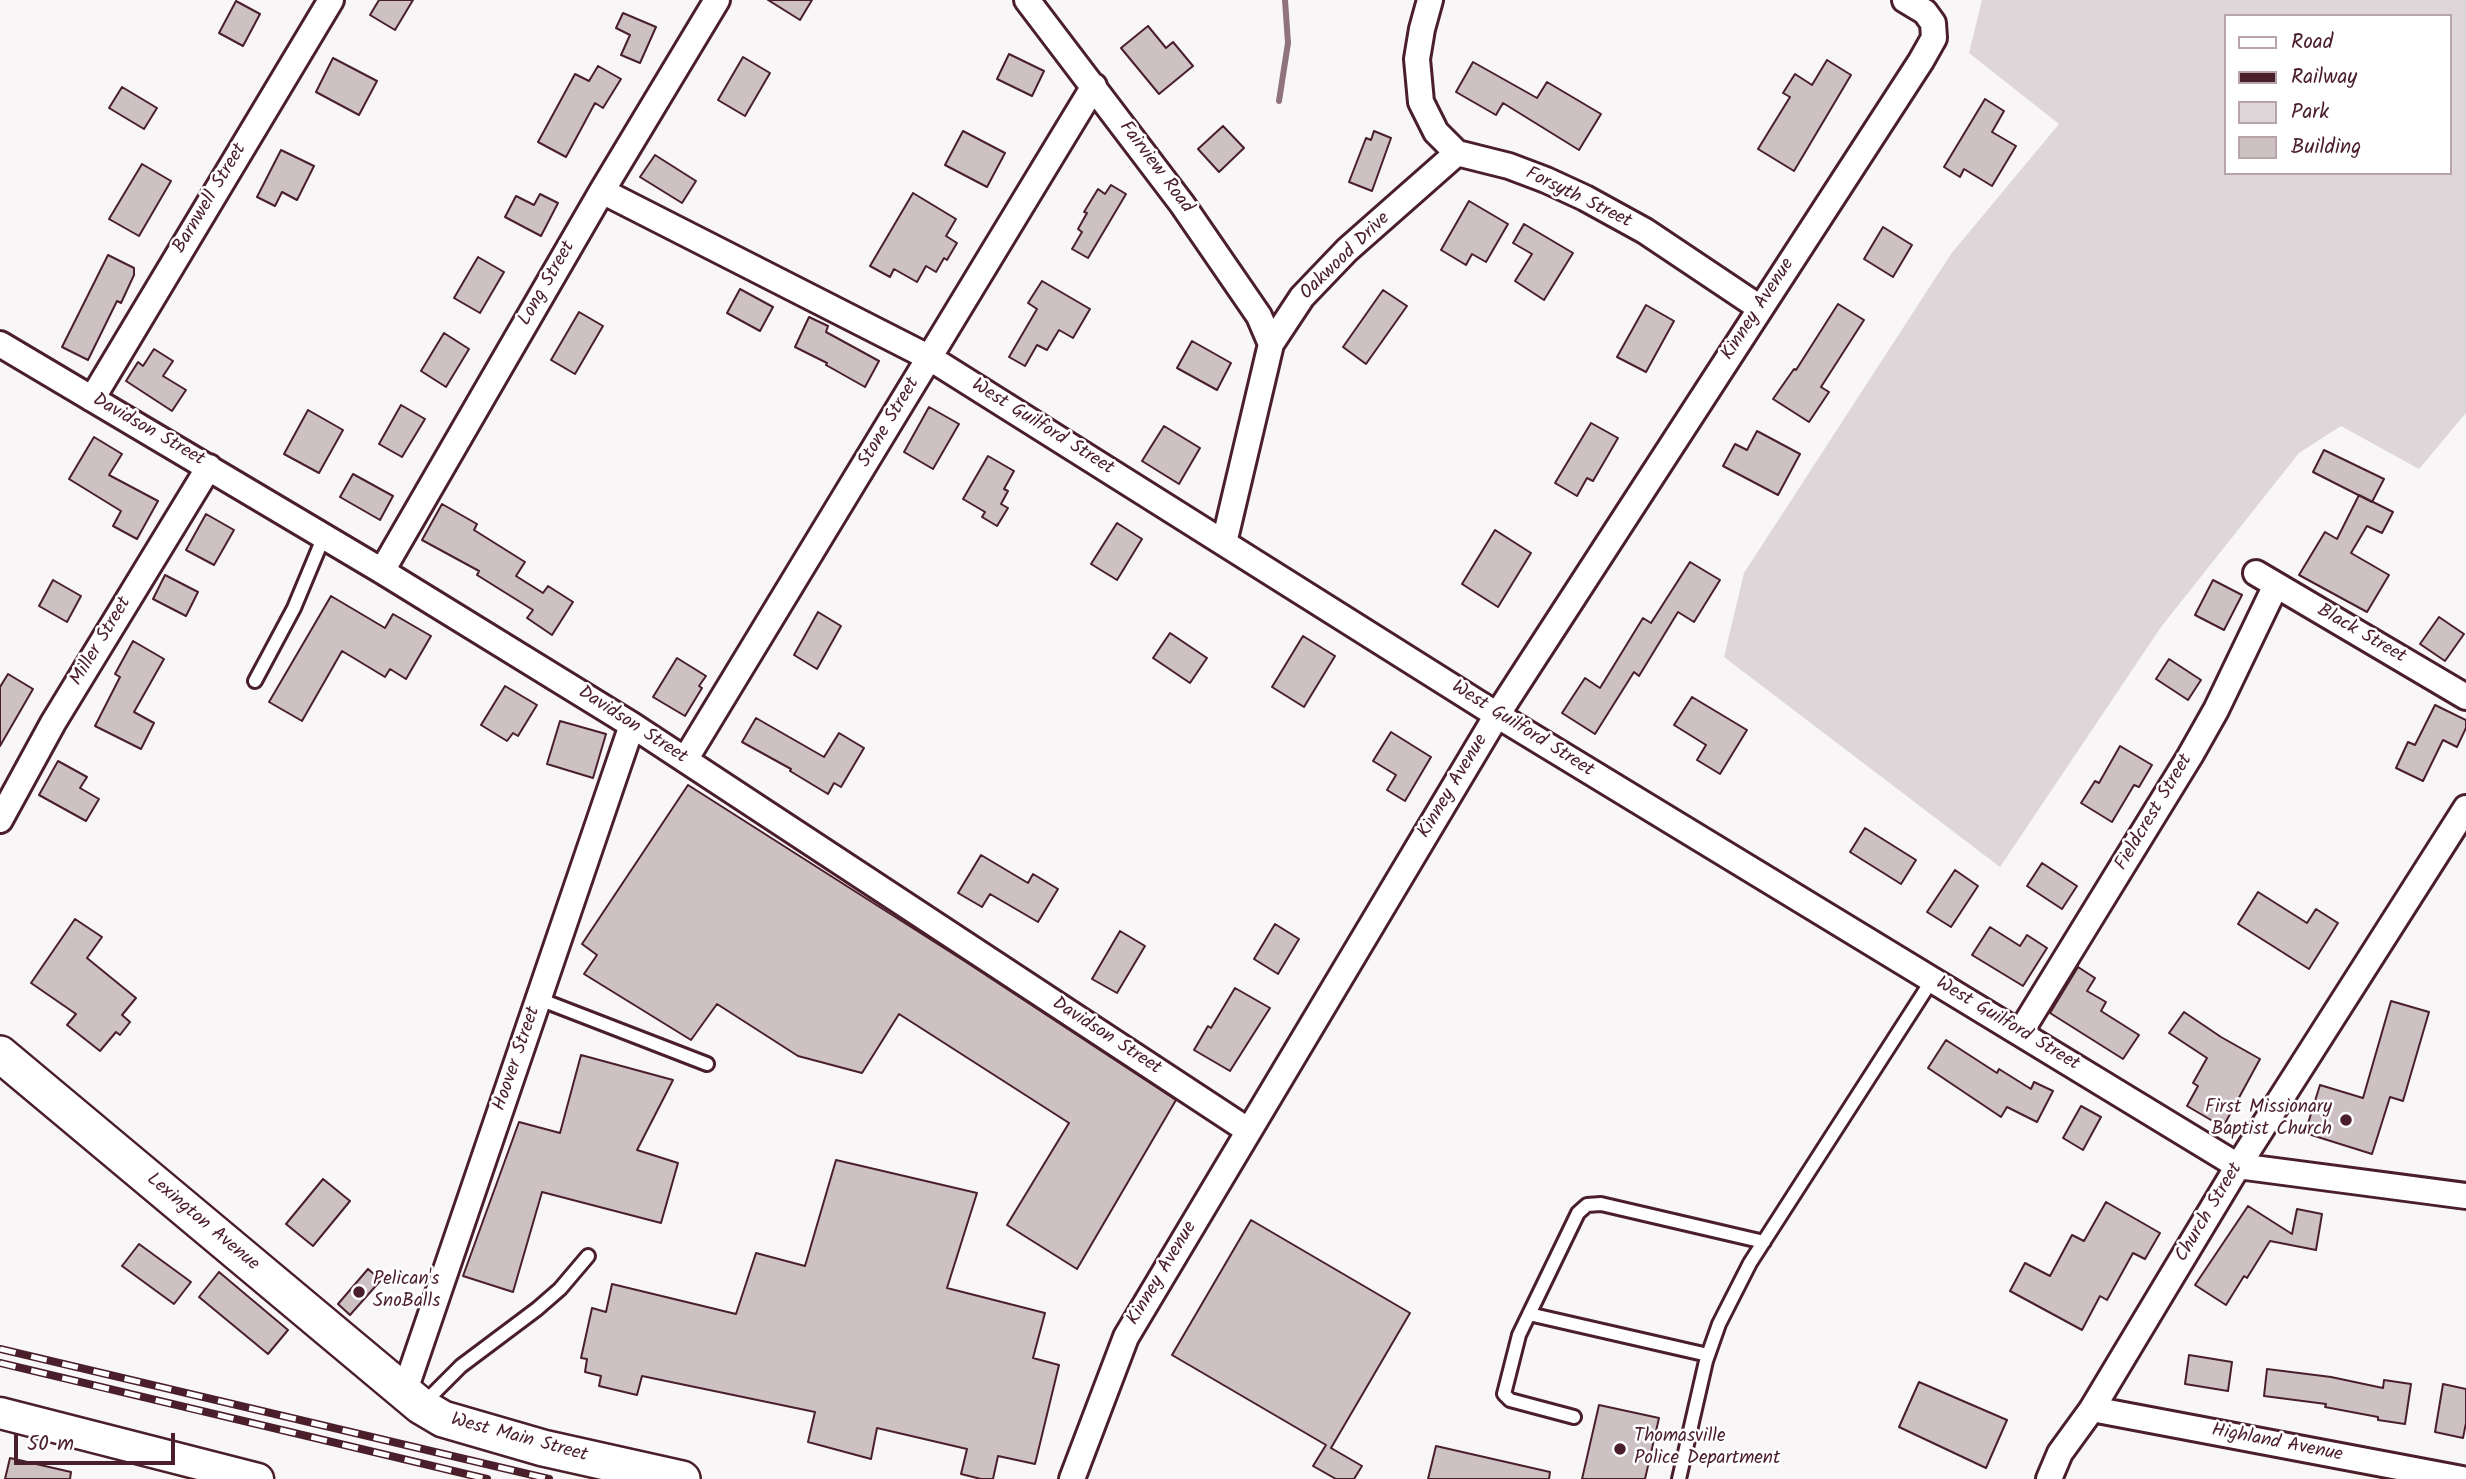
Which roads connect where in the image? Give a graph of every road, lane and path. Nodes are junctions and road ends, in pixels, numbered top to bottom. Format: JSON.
{"nodes":[{"id":1,"x":331,"y":0,"type":"edge"},
{"id":2,"x":717,"y":0,"type":"edge"},
{"id":3,"x":1027,"y":0,"type":"edge"},
{"id":4,"x":1430,"y":0,"type":"edge"},
{"id":5,"x":1915,"y":6,"type":"edge"},
{"id":6,"x":1094,"y":86,"type":"junction"},
{"id":7,"x":1457,"y":153,"type":"junction"},
{"id":8,"x":602,"y":191,"type":"junction"},
{"id":9,"x":1760,"y":308,"type":"junction"},
{"id":10,"x":0,"y":344,"type":"edge"},
{"id":11,"x":1271,"y":344,"type":"junction"},
{"id":12,"x":930,"y":358,"type":"junction"},
{"id":13,"x":92,"y":399,"type":"junction"},
{"id":14,"x":209,"y":467,"type":"junction"},
{"id":15,"x":324,"y":536,"type":"junction"},
{"id":16,"x":1224,"y":543,"type":"junction"},
{"id":17,"x":382,"y":571,"type":"junction"},
{"id":18,"x":2266,"y":579,"type":"joint"},
{"id":19,"x":255,"y":681,"type":"dead end"},
{"id":20,"x":2466,"y":697,"type":"edge"},
{"id":21,"x":1497,"y":715,"type":"junction"},
{"id":22,"x":632,"y":725,"type":"junction"},
{"id":23,"x":685,"y":760,"type":"junction"},
{"id":24,"x":2466,"y":808,"type":"edge"},
{"id":25,"x":0,"y":820,"type":"edge"},
{"id":26,"x":1932,"y":980,"type":"junction"},
{"id":27,"x":539,"y":999,"type":"junction"},
{"id":28,"x":2020,"y":1033,"type":"junction"},
{"id":29,"x":0,"y":1054,"type":"edge"},
{"id":30,"x":707,"y":1063,"type":"dead end"},
{"id":31,"x":1250,"y":1131,"type":"junction"},
{"id":32,"x":2238,"y":1166,"type":"junction"},
{"id":33,"x":2466,"y":1196,"type":"edge"},
{"id":34,"x":1764,"y":1242,"type":"junction"},
{"id":35,"x":588,"y":1256,"type":"dead end"},
{"id":36,"x":1529,"y":1314,"type":"junction"},
{"id":37,"x":1708,"y":1355,"type":"junction"},
{"id":38,"x":413,"y":1400,"type":"junction"},
{"id":39,"x":2091,"y":1409,"type":"junction"},
{"id":40,"x":0,"y":1413,"type":"edge"},
{"id":41,"x":1574,"y":1417,"type":"dead end"},
{"id":42,"x":258,"y":1479,"type":"edge"},
{"id":43,"x":682,"y":1479,"type":"edge"},
{"id":44,"x":1072,"y":1479,"type":"edge"},
{"id":45,"x":1679,"y":1479,"type":"edge"},
{"id":46,"x":2049,"y":1479,"type":"edge"},
{"id":47,"x":2462,"y":1479,"type":"edge"}],
"edges":[{"from":1,"to":13,"type":"street","name":"Barnwell Street"},
{"from":2,"to":8,"type":"street","name":"Long Street"},
{"from":3,"to":6,"type":"street","name":"Fairview Road"},
{"from":4,"to":7,"type":"street"},
{"from":5,"to":9,"type":"street","name":"Kinney Avenue"},
{"from":6,"to":11,"type":"street","name":"Fairview Road"},
{"from":6,"to":12,"type":"street","name":"Stone Street"},
{"from":7,"to":9,"type":"street","name":"Forsyth Street"},
{"from":7,"to":11,"type":"street","name":"Oakwood Drive"},
{"from":8,"to":12,"type":"street","name":"West Guilford Street"},
{"from":8,"to":17,"type":"street","name":"Long Street"},
{"from":9,"to":21,"type":"street","name":"Kinney Avenue"},
{"from":10,"to":13,"type":"street","name":"Davidson Street"},
{"from":11,"to":16,"type":"street","name":"Oakwood Drive"},
{"from":12,"to":16,"type":"street","name":"West Guilford Street"},
{"from":12,"to":23,"type":"street","name":"Stone Street"},
{"from":13,"to":14,"type":"street","name":"Davidson Street"},
{"from":14,"to":15,"type":"street","name":"Davidson Street"},
{"from":14,"to":25,"type":"street","name":"Miller Street"},
{"from":15,"to":17,"type":"street","name":"Davidson Street"},
{"from":15,"to":19,"type":"lane"},
{"from":16,"to":21,"type":"street","name":"West Guilford Street"},
{"from":17,"to":22,"type":"street","name":"Davidson Street"},
{"from":18,"to":20,"type":"street","name":"Black Street"},
{"from":18,"to":28,"type":"street","name":"Fieldcrest Street"},
{"from":21,"to":26,"type":"street","name":"West Guilford Street"},
{"from":21,"to":31,"type":"street","name":"Kinney Avenue"},
{"from":22,"to":23,"type":"street","name":"Davidson Street"},
{"from":22,"to":27,"type":"street","name":"Hoover Street"},
{"from":23,"to":31,"type":"street","name":"Davidson Street"},
{"from":24,"to":32,"type":"street","name":"Church Street"},
{"from":26,"to":28,"type":"street","name":"West Guilford Street"},
{"from":26,"to":34,"type":"lane"},
{"from":27,"to":30,"type":"lane"},
{"from":27,"to":38,"type":"street","name":"Hoover Street"},
{"from":28,"to":32,"type":"street","name":"West Guilford Street"},
{"from":29,"to":38,"type":"main road","name":"Lexington Avenue"},
{"from":31,"to":44,"type":"street","name":"Kinney Avenue"},
{"from":32,"to":33,"type":"street","name":"West Guilford Street"},
{"from":32,"to":39,"type":"street","name":"Church Street"},
{"from":34,"to":36,"type":"lane"},
{"from":34,"to":37,"type":"lane"},
{"from":35,"to":38,"type":"lane"},
{"from":36,"to":37,"type":"lane"},
{"from":36,"to":41,"type":"lane"},
{"from":37,"to":45,"type":"lane"},
{"from":38,"to":43,"type":"main road","name":"West Main Street"},
{"from":39,"to":46,"type":"street","name":"Church Street"},
{"from":39,"to":47,"type":"street","name":"Highland Avenue"},
{"from":40,"to":42,"type":"street"}]}
